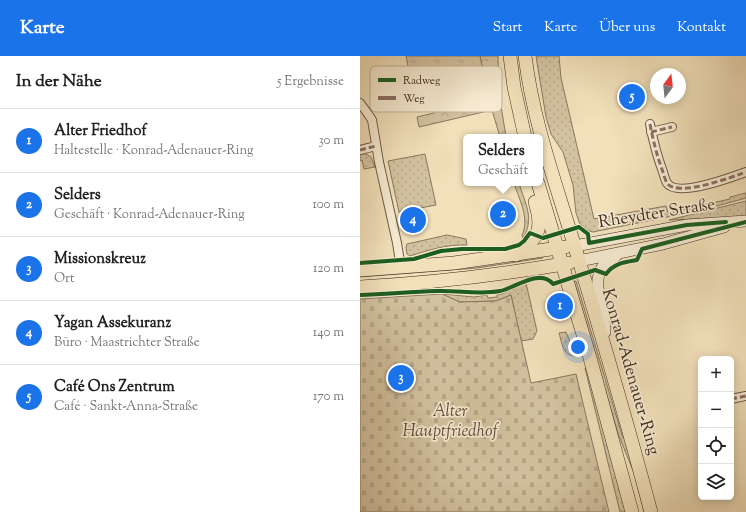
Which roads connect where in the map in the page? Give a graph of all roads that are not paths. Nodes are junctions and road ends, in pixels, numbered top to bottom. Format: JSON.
{"nodes":[{"id":1,"x":510,"y":56,"type":"edge"},
{"id":2,"x":525,"y":56,"type":"edge"},
{"id":3,"x":514,"y":87,"type":"junction"},
{"id":4,"x":360,"y":103,"type":"edge"},
{"id":5,"x":672,"y":126,"type":"dead end"},
{"id":6,"x":519,"y":134,"type":"edge"},
{"id":7,"x":524,"y":134,"type":"edge"},
{"id":8,"x":540,"y":134,"type":"edge"},
{"id":9,"x":543,"y":143,"type":"edge"},
{"id":10,"x":376,"y":146,"type":"junction"},
{"id":11,"x":360,"y":150,"type":"edge"},
{"id":12,"x":746,"y":172,"type":"edge"},
{"id":13,"x":530,"y":186,"type":"edge"},
{"id":14,"x":539,"y":186,"type":"edge"},
{"id":15,"x":746,"y":221,"type":"edge"},
{"id":16,"x":575,"y":246,"type":"junction"},
{"id":17,"x":558,"y":249,"type":"junction"},
{"id":18,"x":623,"y":253,"type":"junction"},
{"id":19,"x":515,"y":256,"type":"junction"},
{"id":20,"x":579,"y":261,"type":"junction"},
{"id":21,"x":562,"y":264,"type":"junction"},
{"id":22,"x":401,"y":268,"type":"junction"},
{"id":23,"x":360,"y":270,"type":"edge"},
{"id":24,"x":360,"y":287,"type":"edge"},
{"id":25,"x":604,"y":347,"type":"junction"},
{"id":26,"x":746,"y":396,"type":"edge"},
{"id":27,"x":734,"y":398,"type":"edge"},
{"id":28,"x":632,"y":512,"type":"edge"},
{"id":29,"x":650,"y":512,"type":"edge"}],
"edges":[{"from":1,"to":3,"type":"main road"},
{"from":2,"to":8,"type":"main road","name":"Konrad-Adenauer-Ring"},
{"from":3,"to":6,"type":"main road"},
{"from":3,"to":7,"type":"main road"},
{"from":4,"to":10,"type":"street"},
{"from":5,"to":12,"type":"street"},
{"from":9,"to":16,"type":"main road","name":"Konrad-Adenauer-Ring"},
{"from":10,"to":11,"type":"street"},
{"from":10,"to":22,"type":"street"},
{"from":13,"to":19,"type":"main road"},
{"from":14,"to":17,"type":"main road","name":"Konrad-Adenauer-Ring"},
{"from":15,"to":16,"type":"main road","name":"Rheydter Straße"},
{"from":15,"to":18,"type":"main road","name":"Rheydter Straße"},
{"from":16,"to":17,"type":"main road","name":"Rheydter Straße"},
{"from":16,"to":20,"type":"main road","name":"Konrad-Adenauer-Ring"},
{"from":17,"to":19,"type":"main road","name":"Rheydter Straße"},
{"from":17,"to":21,"type":"main road","name":"Konrad-Adenauer-Ring"},
{"from":18,"to":20,"type":"main road","name":"Rheydter Straße"},
{"from":18,"to":25,"type":"main road"},
{"from":19,"to":22,"type":"main road","name":"Rheydter Straße"},
{"from":20,"to":21,"type":"main road","name":"Rheydter Straße"},
{"from":20,"to":25,"type":"main road","name":"Konrad-Adenauer-Ring"},
{"from":21,"to":24,"type":"main road","name":"Rheydter Straße"},
{"from":21,"to":28,"type":"main road","name":"Konrad-Adenauer-Ring"},
{"from":22,"to":23,"type":"main road","name":"Rheydter Straße"},
{"from":25,"to":29,"type":"main road","name":"Konrad-Adenauer-Ring"},
{"from":26,"to":27,"type":"street"}]}
